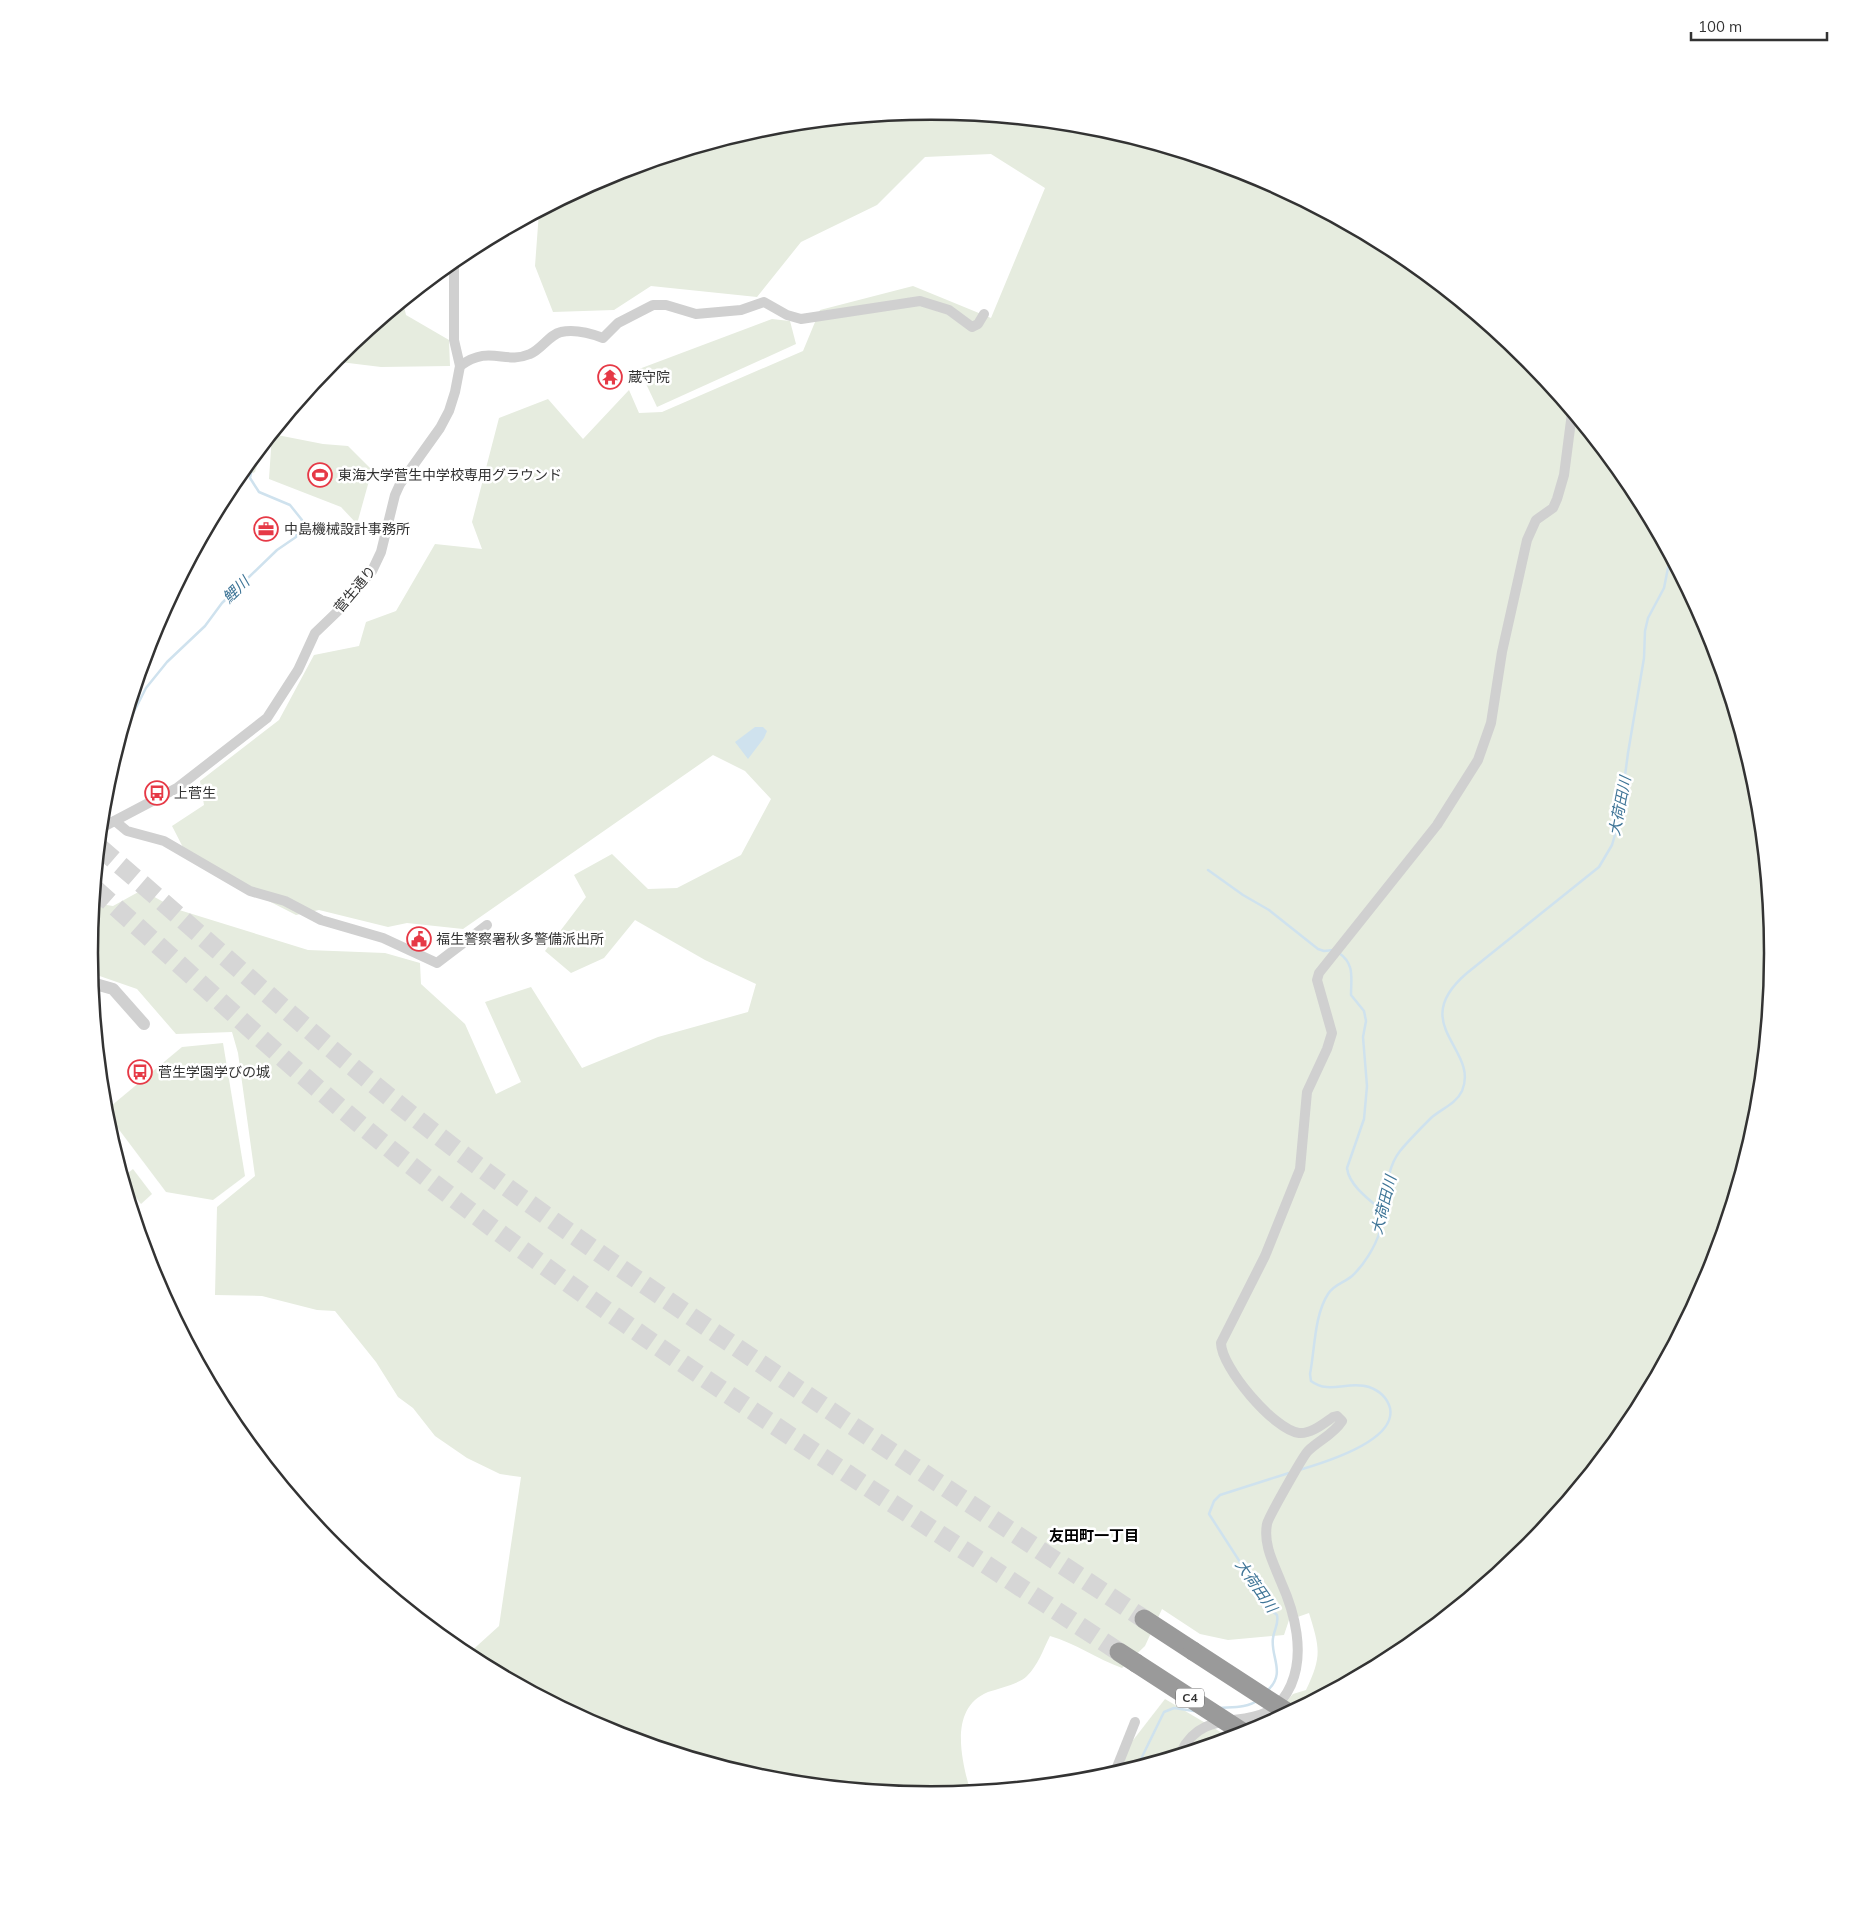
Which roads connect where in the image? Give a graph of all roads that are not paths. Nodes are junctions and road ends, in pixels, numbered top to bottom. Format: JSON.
{"nodes":[{"id":1,"x":454,"y":270,"type":"edge"},
{"id":2,"x":984,"y":314,"type":"dead end"},
{"id":3,"x":460,"y":366,"type":"junction"},
{"id":4,"x":1571,"y":420,"type":"edge"},
{"id":5,"x":115,"y":821,"type":"junction"},
{"id":6,"x":108,"y":824,"type":"edge"},
{"id":7,"x":487,"y":926,"type":"dead end"},
{"id":8,"x":99,"y":985,"type":"edge"},
{"id":9,"x":144,"y":1024,"type":"dead end"},
{"id":10,"x":1144,"y":1619,"type":"tunnel mouth"},
{"id":11,"x":1119,"y":1652,"type":"tunnel mouth"},
{"id":12,"x":1281,"y":1708,"type":"edge"},
{"id":13,"x":1135,"y":1722,"type":"dead end"},
{"id":14,"x":1235,"y":1727,"type":"edge"},
{"id":15,"x":1185,"y":1745,"type":"edge"},
{"id":16,"x":1119,"y":1763,"type":"edge"}],
"edges":[{"from":1,"to":3,"type":"street","name":"菅生通り"},
{"from":2,"to":3,"type":"street"},
{"from":3,"to":5,"type":"street","name":"菅生通り"},
{"from":4,"to":15,"type":"street"},
{"from":5,"to":6,"type":"street","name":"菅生通り"},
{"from":5,"to":7,"type":"street"},
{"from":8,"to":9,"type":"street"},
{"from":10,"to":12,"type":"highway","bridge":true},
{"from":11,"to":14,"type":"highway","number":"C4","bridge":true},
{"from":13,"to":16,"type":"street"}]}
